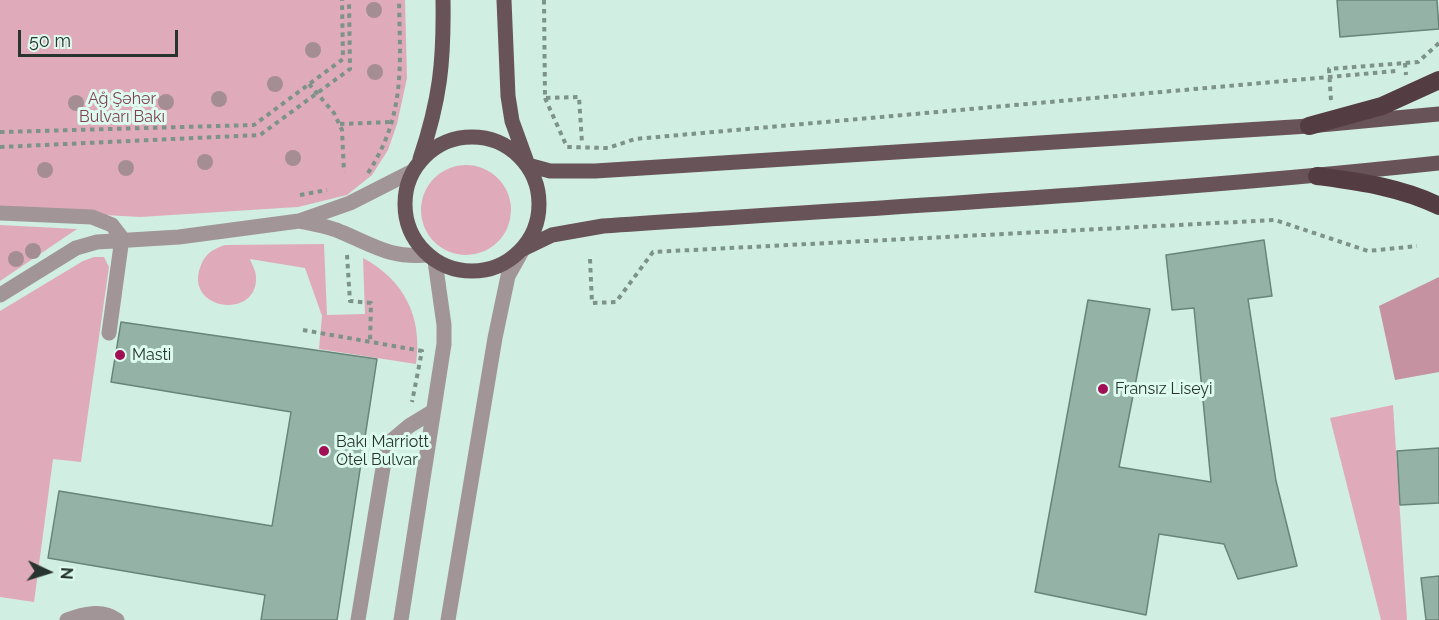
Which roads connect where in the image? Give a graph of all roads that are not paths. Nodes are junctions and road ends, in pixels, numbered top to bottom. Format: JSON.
{"nodes":[{"id":1,"x":443,"y":0,"type":"edge"},
{"id":2,"x":504,"y":0,"type":"edge"},
{"id":3,"x":1439,"y":80,"type":"edge"},
{"id":4,"x":1439,"y":114,"type":"edge"},
{"id":5,"x":1309,"y":126,"type":"junction"},
{"id":6,"x":1439,"y":163,"type":"edge"},
{"id":7,"x":528,"y":165,"type":"junction"},
{"id":8,"x":416,"y":167,"type":"junction"},
{"id":9,"x":1317,"y":176,"type":"junction"},
{"id":10,"x":1439,"y":206,"type":"edge"},
{"id":11,"x":0,"y":213,"type":"edge"},
{"id":12,"x":299,"y":221,"type":"junction"},
{"id":13,"x":122,"y":238,"type":"junction"},
{"id":14,"x":523,"y":249,"type":"junction"},
{"id":15,"x":431,"y":258,"type":"junction"},
{"id":16,"x":0,"y":296,"type":"edge"},
{"id":17,"x":109,"y":333,"type":"dead end"},
{"id":18,"x":432,"y":412,"type":"junction"},
{"id":19,"x":67,"y":620,"type":"edge"},
{"id":20,"x":117,"y":620,"type":"edge"},
{"id":21,"x":358,"y":620,"type":"edge"},
{"id":22,"x":401,"y":620,"type":"edge"},
{"id":23,"x":448,"y":620,"type":"edge"}],
"edges":[{"from":1,"to":8,"type":"main road"},
{"from":2,"to":7,"type":"main road"},
{"from":3,"to":5,"type":"highway"},
{"from":4,"to":5,"type":"main road"},
{"from":5,"to":7,"type":"main road"},
{"from":6,"to":9,"type":"main road"},
{"from":7,"to":8,"type":"main road"},
{"from":7,"to":14,"type":"main road"},
{"from":8,"to":12,"type":"street"},
{"from":8,"to":15,"type":"main road"},
{"from":9,"to":10,"type":"highway"},
{"from":9,"to":14,"type":"main road"},
{"from":11,"to":13,"type":"street"},
{"from":12,"to":13,"type":"street"},
{"from":12,"to":15,"type":"street"},
{"from":13,"to":16,"type":"street"},
{"from":13,"to":17,"type":"street"},
{"from":14,"to":15,"type":"main road"},
{"from":14,"to":23,"type":"street"},
{"from":15,"to":18,"type":"street"},
{"from":18,"to":21,"type":"street"},
{"from":18,"to":22,"type":"street"},
{"from":19,"to":20,"type":"street"}]}
